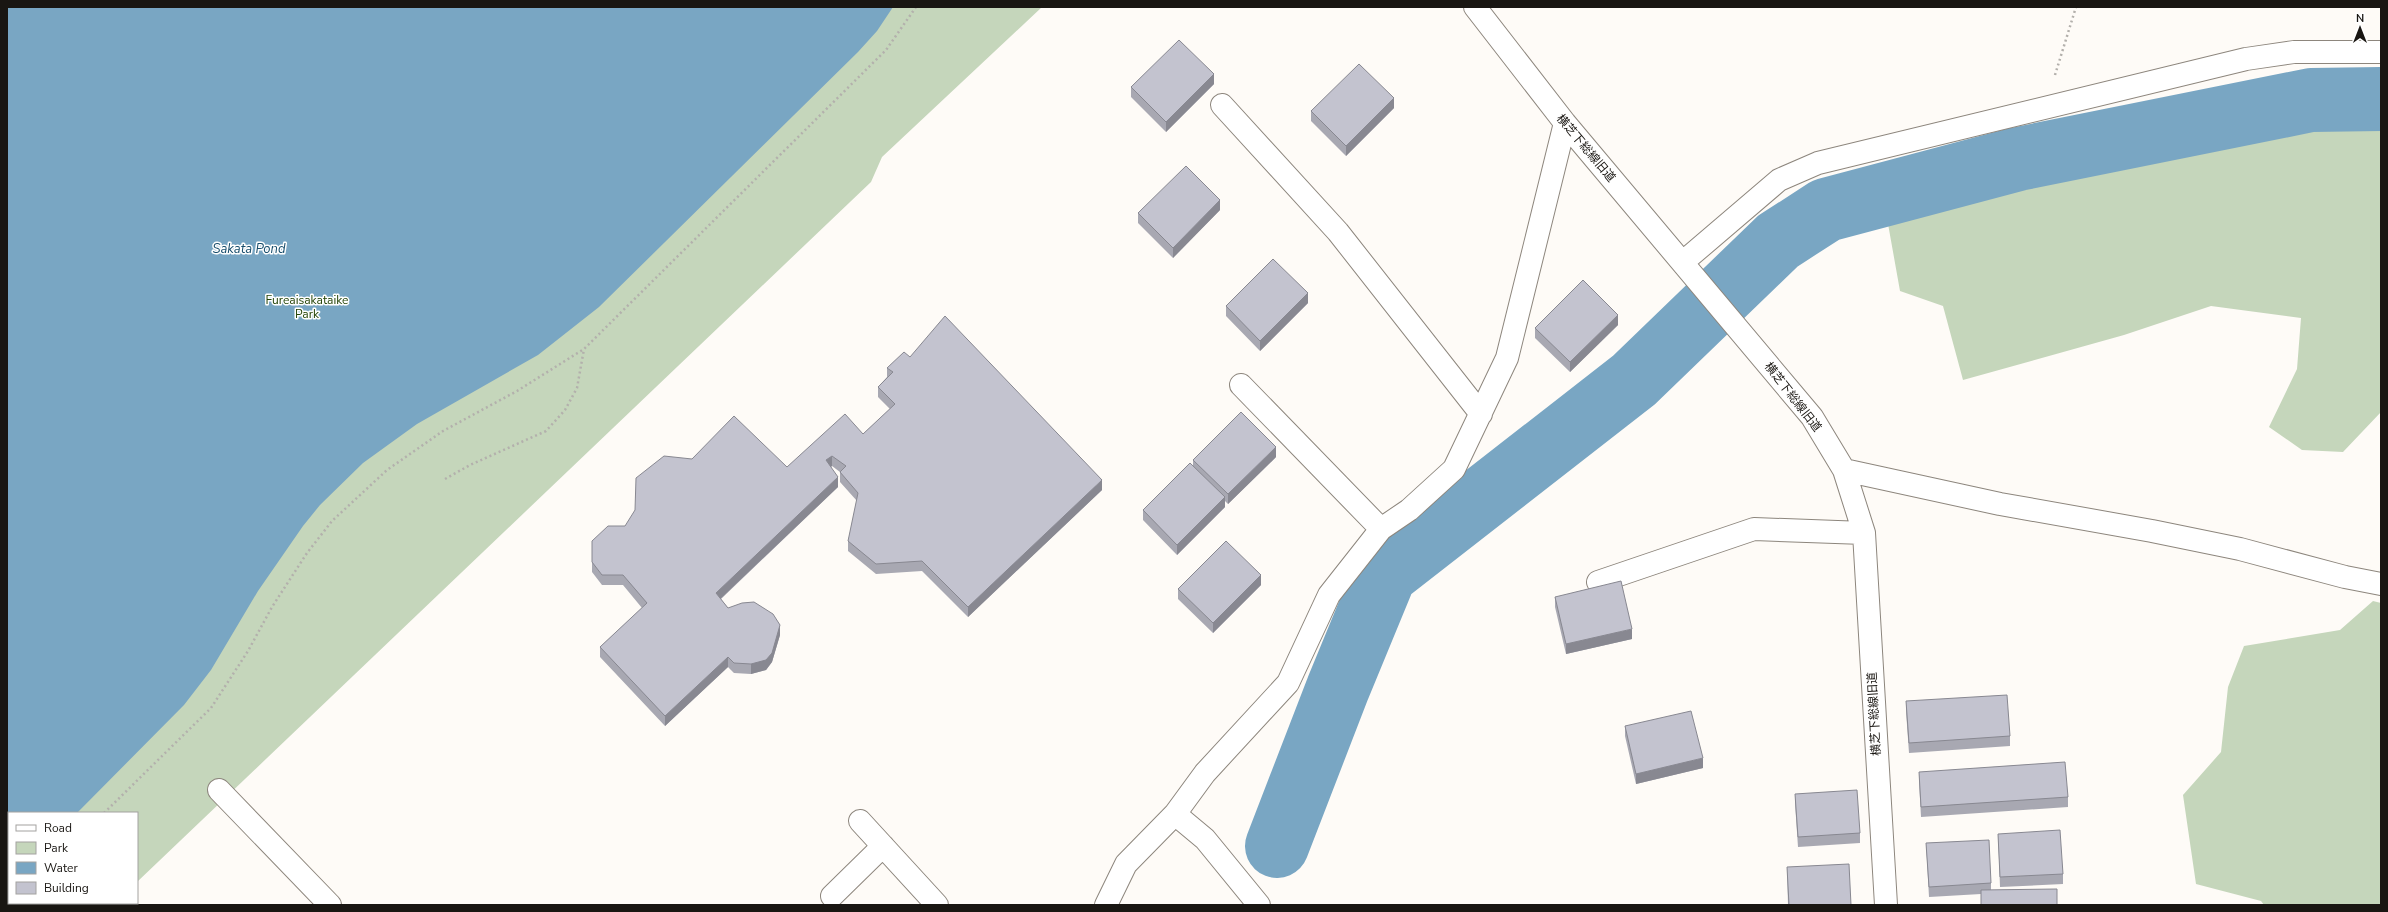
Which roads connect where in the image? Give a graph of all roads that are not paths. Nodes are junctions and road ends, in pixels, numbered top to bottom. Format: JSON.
{"nodes":[{"id":1,"x":1475,"y":7,"type":"edge"},
{"id":2,"x":2381,"y":52,"type":"edge"},
{"id":3,"x":1222,"y":105,"type":"dead end"},
{"id":4,"x":1565,"y":124,"type":"junction"},
{"id":5,"x":1683,"y":262,"type":"junction"},
{"id":6,"x":1241,"y":385,"type":"dead end"},
{"id":7,"x":1481,"y":414,"type":"junction"},
{"id":8,"x":1844,"y":470,"type":"junction"},
{"id":9,"x":1381,"y":529,"type":"junction"},
{"id":10,"x":1864,"y":533,"type":"junction"},
{"id":11,"x":1598,"y":582,"type":"dead end"},
{"id":12,"x":2381,"y":584,"type":"edge"},
{"id":13,"x":219,"y":790,"type":"dead end"},
{"id":14,"x":1175,"y":814,"type":"junction"},
{"id":15,"x":860,"y":821,"type":"dead end"},
{"id":16,"x":883,"y":846,"type":"junction"},
{"id":17,"x":832,"y":896,"type":"dead end"},
{"id":18,"x":330,"y":905,"type":"edge"},
{"id":19,"x":937,"y":905,"type":"edge"},
{"id":20,"x":1106,"y":905,"type":"edge"},
{"id":21,"x":1260,"y":905,"type":"edge"},
{"id":22,"x":1886,"y":905,"type":"edge"}],
"edges":[{"from":1,"to":4,"type":"street","name":"横芝下総線旧道"},
{"from":2,"to":5,"type":"street"},
{"from":3,"to":7,"type":"street"},
{"from":4,"to":5,"type":"street","name":"横芝下総線旧道"},
{"from":4,"to":7,"type":"street"},
{"from":5,"to":8,"type":"street","name":"横芝下総線旧道"},
{"from":6,"to":9,"type":"street"},
{"from":7,"to":9,"type":"street"},
{"from":8,"to":10,"type":"street","name":"横芝下総線旧道"},
{"from":8,"to":12,"type":"street"},
{"from":9,"to":14,"type":"street"},
{"from":10,"to":11,"type":"street"},
{"from":10,"to":22,"type":"street","name":"横芝下総線旧道"},
{"from":13,"to":18,"type":"street"},
{"from":14,"to":20,"type":"street"},
{"from":14,"to":21,"type":"street"},
{"from":15,"to":16,"type":"street"},
{"from":16,"to":17,"type":"street"},
{"from":16,"to":19,"type":"street"}]}
